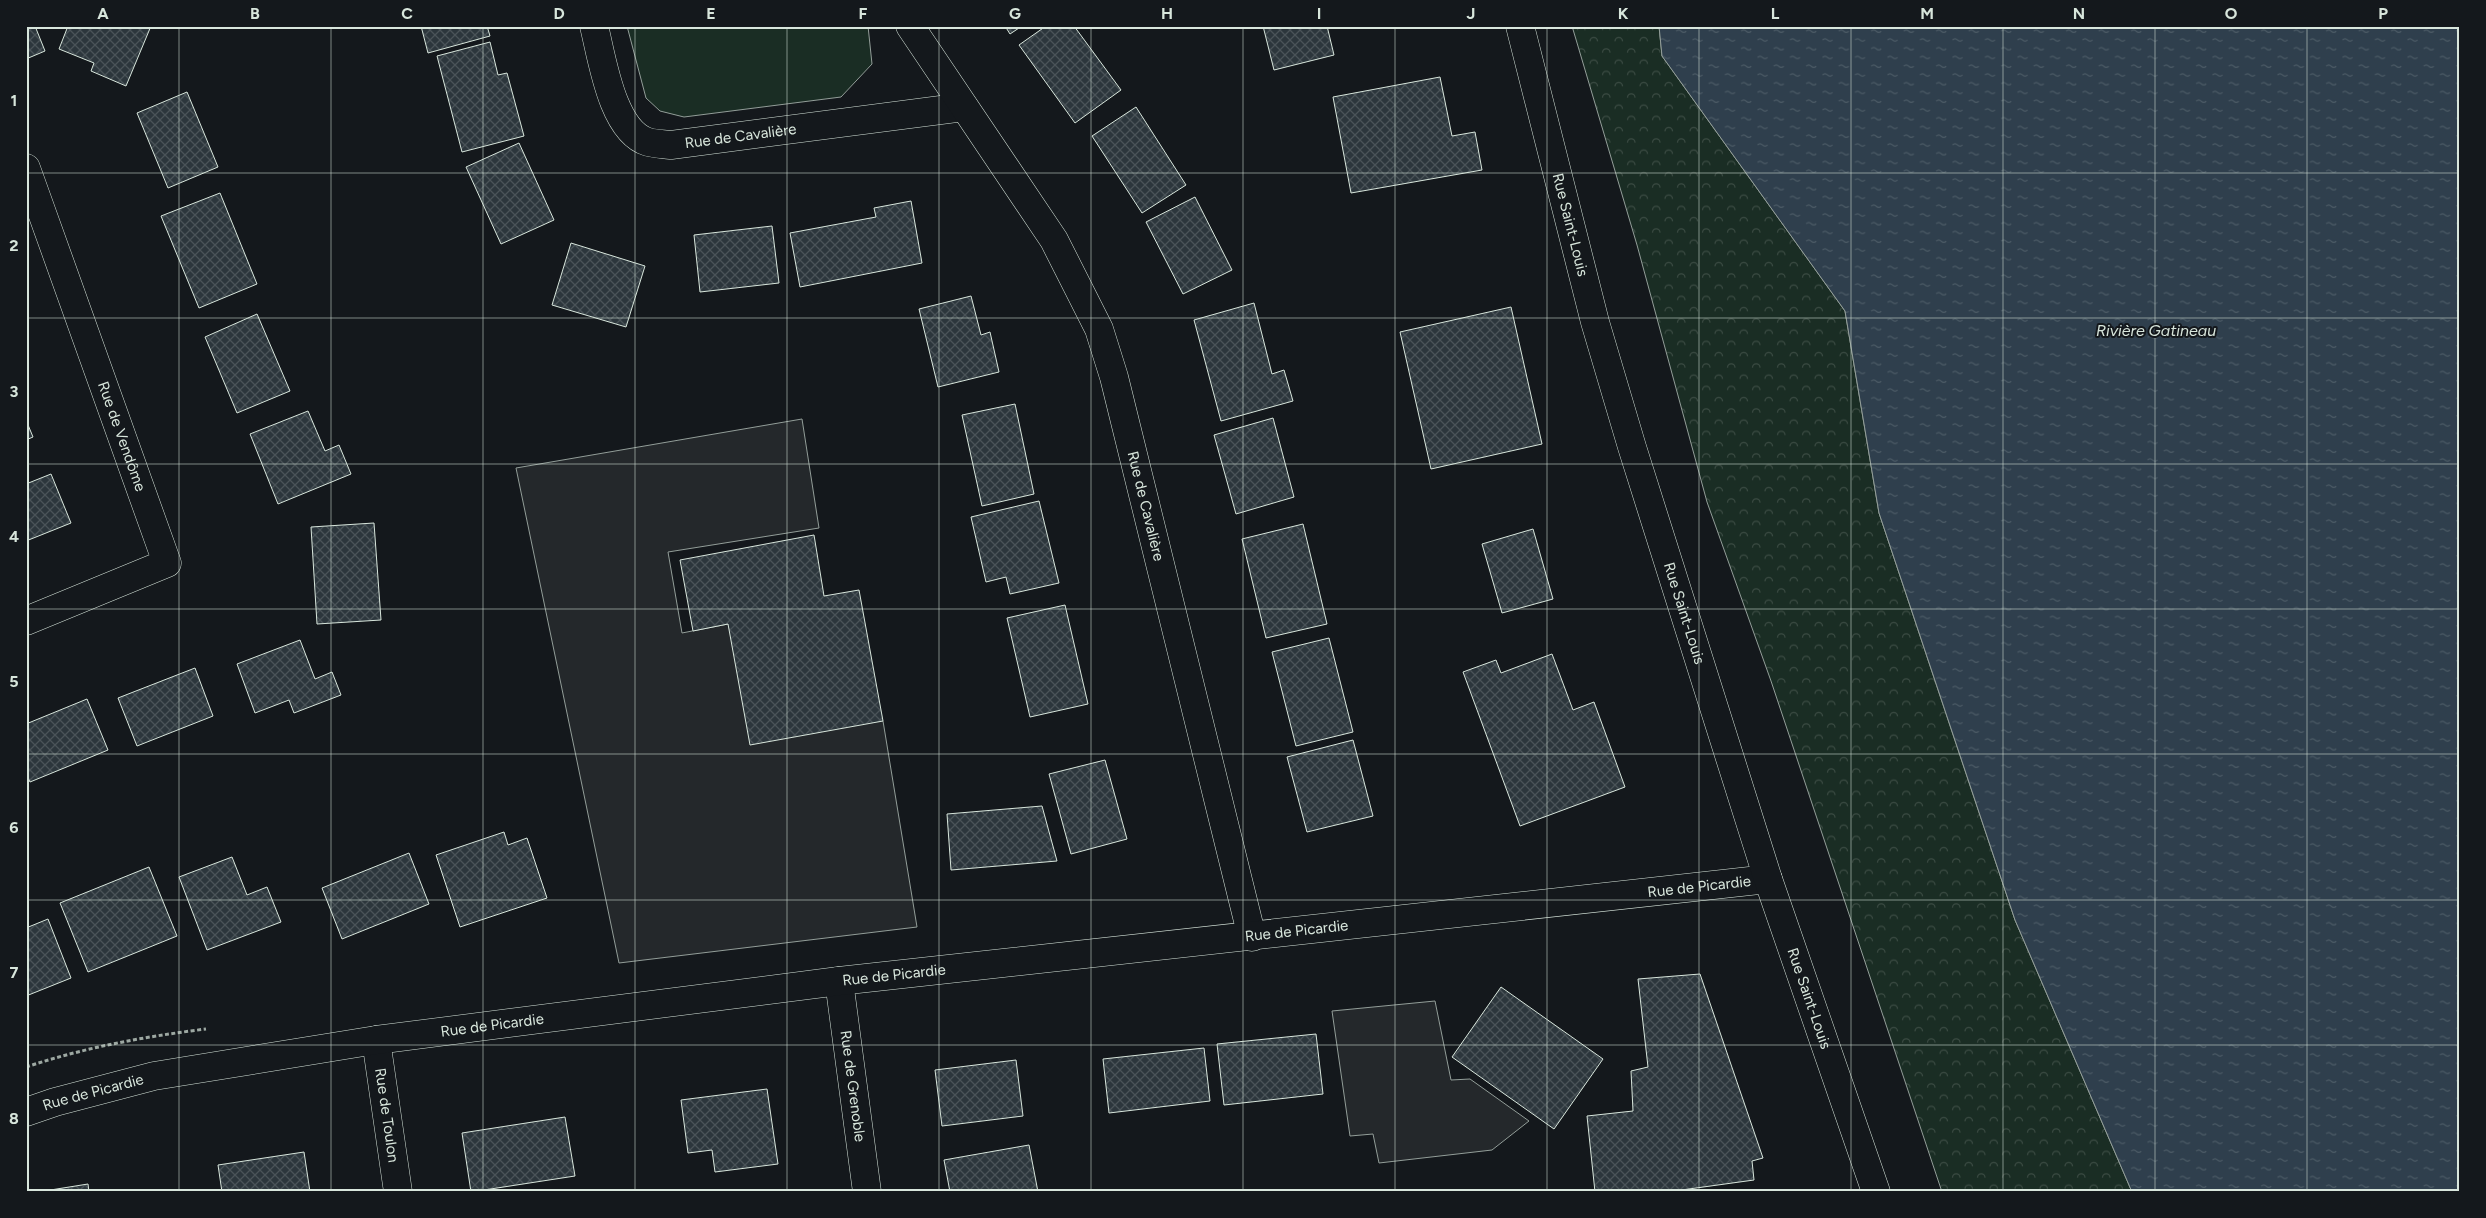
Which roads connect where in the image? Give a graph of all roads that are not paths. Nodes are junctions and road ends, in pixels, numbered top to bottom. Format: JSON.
{"nodes":[{"id":1,"x":594,"y":26,"type":"edge"},
{"id":2,"x":910,"y":26,"type":"edge"},
{"id":3,"x":1520,"y":26,"type":"edge"},
{"id":4,"x":964,"y":107,"type":"junction"},
{"id":5,"x":26,"y":168,"type":"edge"},
{"id":6,"x":26,"y":621,"type":"edge"},
{"id":7,"x":1768,"y":879,"type":"junction"},
{"id":8,"x":1252,"y":937,"type":"junction"},
{"id":9,"x":839,"y":981,"type":"junction"},
{"id":10,"x":376,"y":1040,"type":"junction"},
{"id":11,"x":26,"y":1112,"type":"edge"},
{"id":12,"x":398,"y":1192,"type":"edge"},
{"id":13,"x":867,"y":1192,"type":"edge"},
{"id":14,"x":1876,"y":1192,"type":"edge"}],
"edges":[{"from":1,"to":4,"type":"street","name":"Rue de Cavalière"},
{"from":2,"to":4,"type":"street","name":"Rue de Cavalière"},
{"from":3,"to":7,"type":"street","name":"Rue Saint-Louis"},
{"from":4,"to":8,"type":"street","name":"Rue de Cavalière"},
{"from":5,"to":6,"type":"street","name":"Rue de Vendôme"},
{"from":7,"to":8,"type":"street","name":"Rue de Picardie"},
{"from":7,"to":14,"type":"street","name":"Rue Saint-Louis"},
{"from":8,"to":9,"type":"street","name":"Rue de Picardie"},
{"from":9,"to":10,"type":"street","name":"Rue de Picardie"},
{"from":9,"to":13,"type":"street","name":"Rue de Grenoble"},
{"from":10,"to":11,"type":"street","name":"Rue de Picardie"},
{"from":10,"to":12,"type":"street","name":"Rue de Toulon"}]}
